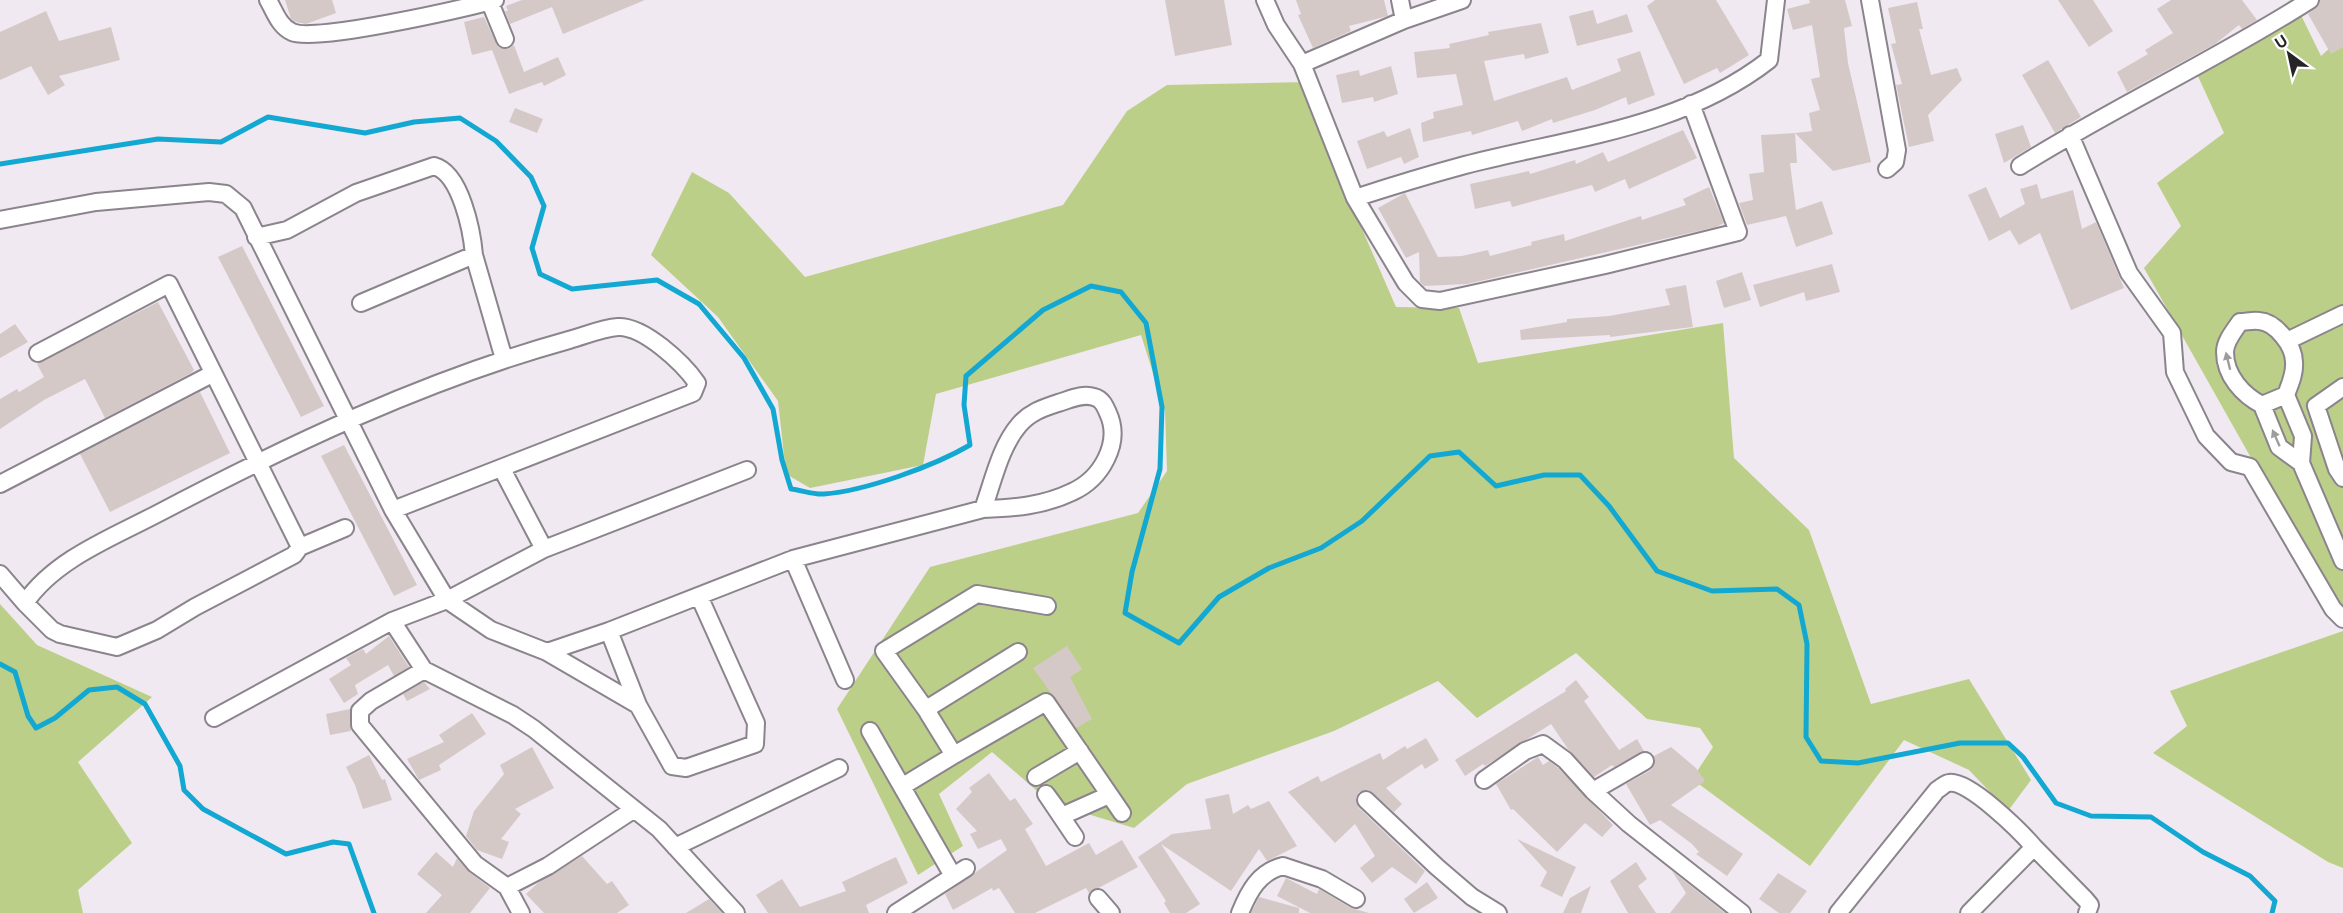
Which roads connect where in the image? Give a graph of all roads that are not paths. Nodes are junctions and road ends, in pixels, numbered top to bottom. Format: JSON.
{"nodes":[{"id":1,"x":268,"y":0,"type":"edge"},
{"id":2,"x":1264,"y":0,"type":"edge"},
{"id":3,"x":1400,"y":0,"type":"edge"},
{"id":4,"x":1462,"y":0,"type":"edge"},
{"id":5,"x":1776,"y":0,"type":"edge"},
{"id":6,"x":1870,"y":0,"type":"edge"},
{"id":7,"x":2310,"y":0,"type":"edge"},
{"id":8,"x":491,"y":1,"type":"edge"},
{"id":9,"x":1404,"y":20,"type":"junction"},
{"id":10,"x":505,"y":39,"type":"dead end"},
{"id":11,"x":1302,"y":64,"type":"junction"},
{"id":12,"x":1691,"y":104,"type":"junction"},
{"id":13,"x":2070,"y":135,"type":"junction"},
{"id":14,"x":2020,"y":166,"type":"dead end"},
{"id":15,"x":1887,"y":169,"type":"dead end"},
{"id":16,"x":1355,"y":198,"type":"junction"},
{"id":17,"x":0,"y":220,"type":"edge"},
{"id":18,"x":256,"y":237,"type":"junction"},
{"id":19,"x":474,"y":255,"type":"junction"},
{"id":20,"x":361,"y":303,"type":"dead end"},
{"id":21,"x":2343,"y":314,"type":"edge"},
{"id":22,"x":2286,"y":341,"type":"junction"},
{"id":23,"x":38,"y":352,"type":"dead end"},
{"id":24,"x":504,"y":359,"type":"junction"},
{"id":25,"x":212,"y":374,"type":"junction"},
{"id":26,"x":2343,"y":387,"type":"edge"},
{"id":27,"x":2286,"y":395,"type":"junction"},
{"id":28,"x":2262,"y":405,"type":"junction"},
{"id":29,"x":350,"y":422,"type":"junction"},
{"id":30,"x":258,"y":462,"type":"junction"},
{"id":31,"x":2301,"y":463,"type":"junction"},
{"id":32,"x":502,"y":469,"type":"junction"},
{"id":33,"x":747,"y":470,"type":"dead end"},
{"id":34,"x":2343,"y":478,"type":"edge"},
{"id":35,"x":0,"y":484,"type":"edge"},
{"id":36,"x":983,"y":509,"type":"junction"},
{"id":37,"x":393,"y":510,"type":"junction"},
{"id":38,"x":345,"y":528,"type":"dead end"},
{"id":39,"x":300,"y":547,"type":"junction"},
{"id":40,"x":544,"y":549,"type":"junction"},
{"id":41,"x":793,"y":559,"type":"junction"},
{"id":42,"x":2343,"y":561,"type":"edge"},
{"id":43,"x":0,"y":573,"type":"edge"},
{"id":44,"x":699,"y":596,"type":"junction"},
{"id":45,"x":447,"y":600,"type":"junction"},
{"id":46,"x":25,"y":603,"type":"junction"},
{"id":47,"x":1047,"y":606,"type":"dead end"},
{"id":48,"x":2343,"y":619,"type":"edge"},
{"id":49,"x":392,"y":621,"type":"junction"},
{"id":50,"x":609,"y":631,"type":"junction"},
{"id":51,"x":547,"y":652,"type":"junction"},
{"id":52,"x":1018,"y":652,"type":"dead end"},
{"id":53,"x":424,"y":670,"type":"junction"},
{"id":54,"x":845,"y":680,"type":"dead end"},
{"id":55,"x":638,"y":705,"type":"junction"},
{"id":56,"x":927,"y":711,"type":"junction"},
{"id":57,"x":214,"y":718,"type":"dead end"},
{"id":58,"x":870,"y":731,"type":"dead end"},
{"id":59,"x":1080,"y":751,"type":"junction"},
{"id":60,"x":954,"y":755,"type":"junction"},
{"id":61,"x":1645,"y":761,"type":"dead end"},
{"id":62,"x":839,"y":768,"type":"dead end"},
{"id":63,"x":1036,"y":777,"type":"dead end"},
{"id":64,"x":1484,"y":780,"type":"dead end"},
{"id":65,"x":903,"y":786,"type":"junction"},
{"id":66,"x":1593,"y":791,"type":"junction"},
{"id":67,"x":1109,"y":795,"type":"junction"},
{"id":68,"x":1366,"y":800,"type":"dead end"},
{"id":69,"x":633,"y":810,"type":"junction"},
{"id":70,"x":1122,"y":813,"type":"dead end"},
{"id":71,"x":1075,"y":837,"type":"dead end"},
{"id":72,"x":675,"y":847,"type":"junction"},
{"id":73,"x":2034,"y":847,"type":"junction"},
{"id":74,"x":507,"y":887,"type":"junction"},
{"id":75,"x":1098,"y":898,"type":"dead end"},
{"id":76,"x":1356,"y":899,"type":"dead end"},
{"id":77,"x":520,"y":913,"type":"edge"},
{"id":78,"x":736,"y":913,"type":"edge"},
{"id":79,"x":897,"y":913,"type":"edge"},
{"id":80,"x":1111,"y":913,"type":"edge"},
{"id":81,"x":1240,"y":913,"type":"edge"},
{"id":82,"x":1498,"y":913,"type":"edge"},
{"id":83,"x":1742,"y":913,"type":"edge"},
{"id":84,"x":1838,"y":913,"type":"edge"},
{"id":85,"x":1969,"y":913,"type":"edge"},
{"id":86,"x":2087,"y":913,"type":"edge"}],
"edges":[{"from":1,"to":8,"type":"street"},
{"from":2,"to":11,"type":"street"},
{"from":3,"to":9,"type":"street"},
{"from":4,"to":9,"type":"street"},
{"from":5,"to":12,"type":"street"},
{"from":6,"to":15,"type":"street"},
{"from":7,"to":13,"type":"street"},
{"from":8,"to":10,"type":"street"},
{"from":9,"to":11,"type":"street"},
{"from":11,"to":16,"type":"street"},
{"from":12,"to":16,"type":"street"},
{"from":12,"to":16,"type":"street"},
{"from":13,"to":14,"type":"street"},
{"from":13,"to":48,"type":"street"},
{"from":17,"to":18,"type":"street"},
{"from":18,"to":19,"type":"street"},
{"from":18,"to":29,"type":"street"},
{"from":19,"to":20,"type":"street"},
{"from":19,"to":24,"type":"street"},
{"from":21,"to":22,"type":"street"},
{"from":22,"to":27,"type":"street"},
{"from":28,"to":22,"type":"street","one_way":true},
{"from":23,"to":25,"type":"street"},
{"from":24,"to":29,"type":"street"},
{"from":24,"to":32,"type":"street"},
{"from":25,"to":30,"type":"street"},
{"from":25,"to":35,"type":"street"},
{"from":26,"to":34,"type":"street"},
{"from":27,"to":28,"type":"street"},
{"from":27,"to":31,"type":"street"},
{"from":31,"to":28,"type":"street","one_way":true},
{"from":29,"to":30,"type":"street"},
{"from":29,"to":37,"type":"street"},
{"from":30,"to":39,"type":"street"},
{"from":30,"to":46,"type":"street"},
{"from":31,"to":42,"type":"street"},
{"from":32,"to":37,"type":"street"},
{"from":32,"to":40,"type":"street"},
{"from":33,"to":40,"type":"street"},
{"from":36,"to":36,"type":"street"},
{"from":36,"to":41,"type":"street"},
{"from":37,"to":45,"type":"street"},
{"from":38,"to":39,"type":"street"},
{"from":39,"to":46,"type":"street"},
{"from":40,"to":45,"type":"street"},
{"from":41,"to":44,"type":"street"},
{"from":41,"to":54,"type":"street"},
{"from":43,"to":46,"type":"street"},
{"from":44,"to":50,"type":"street"},
{"from":44,"to":55,"type":"street"},
{"from":45,"to":49,"type":"street"},
{"from":45,"to":51,"type":"street"},
{"from":47,"to":56,"type":"street"},
{"from":49,"to":53,"type":"street"},
{"from":49,"to":57,"type":"street"},
{"from":50,"to":51,"type":"street"},
{"from":50,"to":55,"type":"street"},
{"from":51,"to":55,"type":"street"},
{"from":52,"to":56,"type":"street"},
{"from":53,"to":69,"type":"street"},
{"from":53,"to":74,"type":"street"},
{"from":56,"to":60,"type":"street"},
{"from":58,"to":65,"type":"street"},
{"from":59,"to":60,"type":"street"},
{"from":59,"to":63,"type":"street"},
{"from":59,"to":67,"type":"street"},
{"from":60,"to":65,"type":"street"},
{"from":61,"to":66,"type":"street"},
{"from":62,"to":72,"type":"street"},
{"from":64,"to":66,"type":"street"},
{"from":65,"to":79,"type":"street"},
{"from":66,"to":83,"type":"street"},
{"from":67,"to":70,"type":"street"},
{"from":67,"to":71,"type":"street"},
{"from":68,"to":82,"type":"street"},
{"from":69,"to":72,"type":"street"},
{"from":69,"to":74,"type":"street"},
{"from":72,"to":78,"type":"street"},
{"from":73,"to":84,"type":"street"},
{"from":73,"to":85,"type":"street"},
{"from":73,"to":86,"type":"street"},
{"from":74,"to":77,"type":"street"},
{"from":75,"to":80,"type":"street"},
{"from":76,"to":81,"type":"street"}]}
